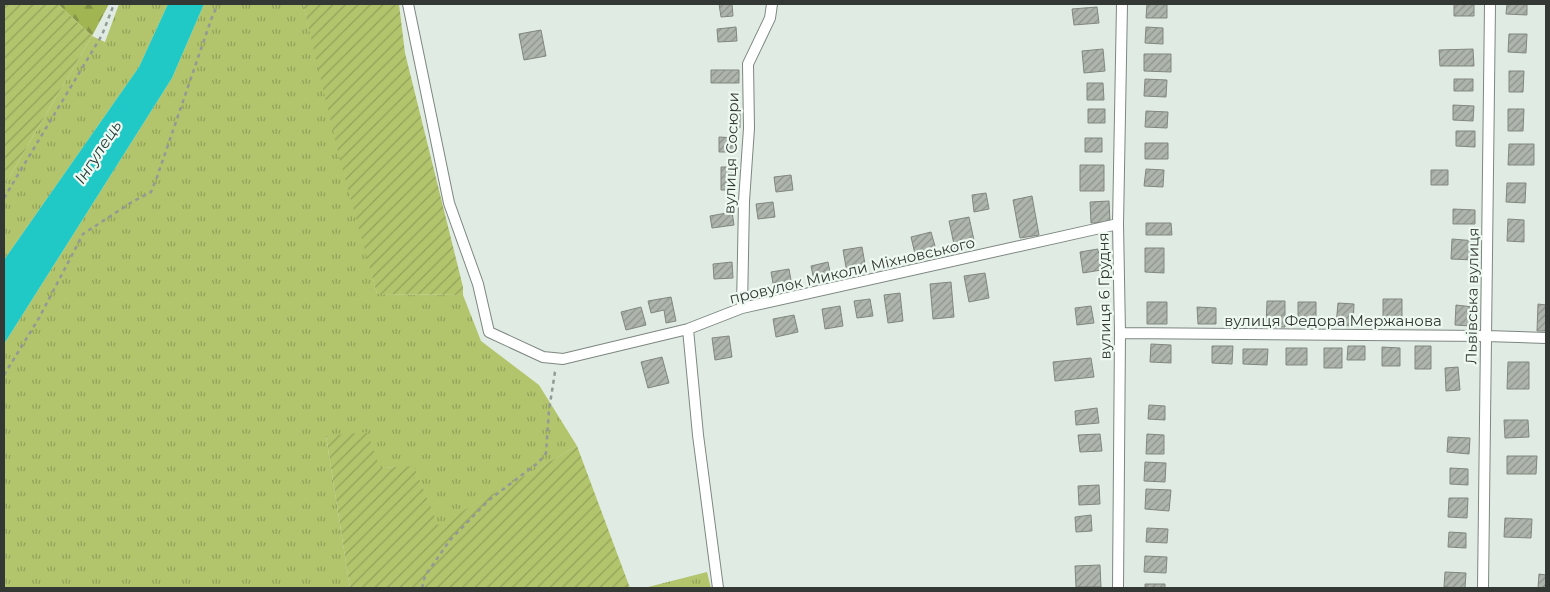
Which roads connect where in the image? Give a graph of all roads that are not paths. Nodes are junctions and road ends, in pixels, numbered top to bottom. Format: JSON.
{"nodes":[{"id":1,"x":408,"y":4,"type":"edge"},
{"id":2,"x":772,"y":4,"type":"edge"},
{"id":3,"x":1122,"y":4,"type":"edge"},
{"id":4,"x":1490,"y":4,"type":"edge"},
{"id":5,"x":1118,"y":224,"type":"junction"},
{"id":6,"x":742,"y":308,"type":"junction"},
{"id":7,"x":688,"y":329,"type":"junction"},
{"id":8,"x":1120,"y":333,"type":"junction"},
{"id":9,"x":1486,"y":336,"type":"junction"},
{"id":10,"x":1546,"y":338,"type":"edge"},
{"id":11,"x":718,"y":588,"type":"edge"},
{"id":12,"x":1118,"y":588,"type":"edge"},
{"id":13,"x":1483,"y":588,"type":"edge"}],
"edges":[{"from":1,"to":7,"type":"street","name":"провулок Миколи Міхновського"},
{"from":2,"to":6,"type":"street","name":"вулиця Сосюри"},
{"from":3,"to":5,"type":"street","name":"вулиця 6 Грудня"},
{"from":4,"to":9,"type":"street","name":"Львівська вулиця"},
{"from":5,"to":6,"type":"street","name":"провулок Миколи Міхновського"},
{"from":5,"to":8,"type":"street","name":"вулиця 6 Грудня"},
{"from":6,"to":7,"type":"street","name":"провулок Миколи Міхновського"},
{"from":7,"to":11,"type":"street"},
{"from":8,"to":9,"type":"street","name":"вулиця Федора Мержанова"},
{"from":8,"to":12,"type":"street","name":"вулиця 6 Грудня"},
{"from":9,"to":10,"type":"street","name":"вулиця Федора Мержанова"},
{"from":9,"to":13,"type":"street","name":"Львівська вулиця"}]}
